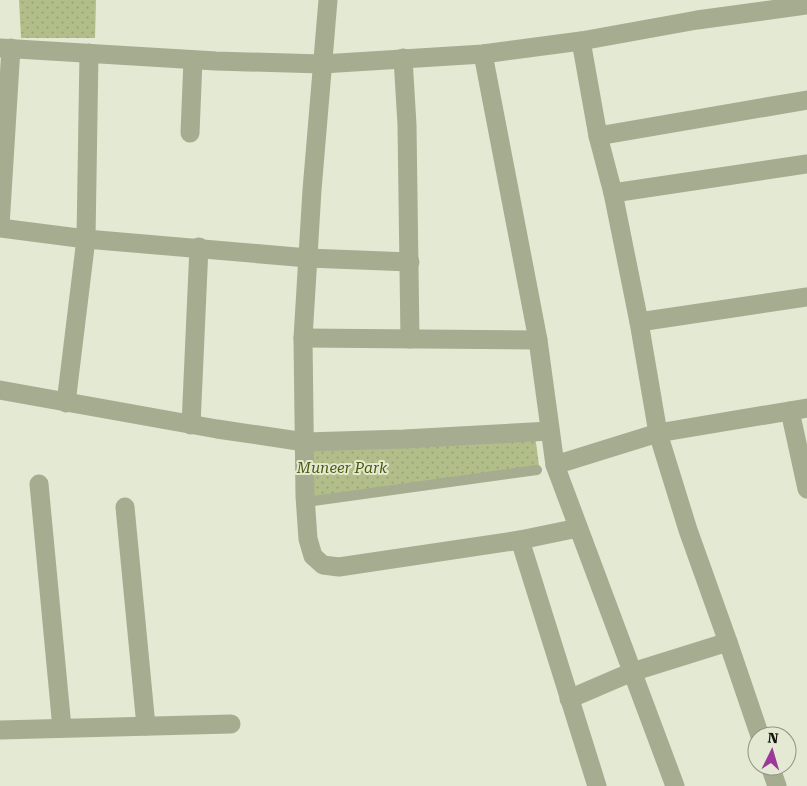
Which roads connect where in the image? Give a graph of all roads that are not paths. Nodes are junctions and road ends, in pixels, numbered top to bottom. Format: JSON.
{"nodes":[{"id":1,"x":328,"y":0,"type":"edge"},
{"id":2,"x":805,"y":8,"type":"edge"},
{"id":3,"x":581,"y":41,"type":"junction"},
{"id":4,"x":6,"y":48,"type":"edge"},
{"id":5,"x":89,"y":53,"type":"junction"},
{"id":6,"x":483,"y":54,"type":"junction"},
{"id":7,"x":403,"y":58,"type":"junction"},
{"id":8,"x":193,"y":60,"type":"junction"},
{"id":9,"x":322,"y":64,"type":"junction"},
{"id":10,"x":807,"y":100,"type":"edge"},
{"id":11,"x":190,"y":133,"type":"dead end"},
{"id":12,"x":598,"y":136,"type":"junction"},
{"id":13,"x":807,"y":164,"type":"edge"},
{"id":14,"x":613,"y":193,"type":"junction"},
{"id":15,"x":0,"y":227,"type":"edge"},
{"id":16,"x":86,"y":238,"type":"junction"},
{"id":17,"x":199,"y":247,"type":"junction"},
{"id":18,"x":308,"y":258,"type":"junction"},
{"id":19,"x":410,"y":262,"type":"junction"},
{"id":20,"x":807,"y":297,"type":"edge"},
{"id":21,"x":639,"y":322,"type":"junction"},
{"id":22,"x":303,"y":338,"type":"junction"},
{"id":23,"x":410,"y":339,"type":"junction"},
{"id":24,"x":538,"y":340,"type":"junction"},
{"id":25,"x":0,"y":390,"type":"edge"},
{"id":26,"x":66,"y":403,"type":"junction"},
{"id":27,"x":798,"y":410,"type":"edge"},
{"id":28,"x":191,"y":425,"type":"junction"},
{"id":29,"x":550,"y":431,"type":"junction"},
{"id":30,"x":658,"y":433,"type":"junction"},
{"id":31,"x":305,"y":442,"type":"junction"},
{"id":32,"x":546,"y":467,"type":"junction"},
{"id":33,"x":38,"y":484,"type":"dead end"},
{"id":34,"x":807,"y":489,"type":"edge"},
{"id":35,"x":306,"y":502,"type":"junction"},
{"id":36,"x":125,"y":507,"type":"dead end"},
{"id":37,"x":578,"y":528,"type":"junction"},
{"id":38,"x":520,"y":540,"type":"junction"},
{"id":39,"x":728,"y":642,"type":"junction"},
{"id":40,"x":632,"y":672,"type":"junction"},
{"id":41,"x":568,"y":699,"type":"junction"},
{"id":42,"x":231,"y":724,"type":"dead end"},
{"id":43,"x":146,"y":726,"type":"junction"},
{"id":44,"x":757,"y":726,"type":"edge"},
{"id":45,"x":62,"y":728,"type":"junction"},
{"id":46,"x":0,"y":730,"type":"edge"},
{"id":47,"x":597,"y":786,"type":"edge"},
{"id":48,"x":675,"y":786,"type":"edge"}],
"edges":[{"from":1,"to":9,"type":"street"},
{"from":2,"to":3,"type":"street"},
{"from":3,"to":6,"type":"street"},
{"from":3,"to":12,"type":"street"},
{"from":4,"to":5,"type":"street"},
{"from":4,"to":15,"type":"street"},
{"from":5,"to":8,"type":"street"},
{"from":5,"to":16,"type":"street"},
{"from":6,"to":7,"type":"street"},
{"from":6,"to":24,"type":"street"},
{"from":7,"to":9,"type":"street"},
{"from":7,"to":19,"type":"street"},
{"from":8,"to":9,"type":"street"},
{"from":8,"to":11,"type":"street"},
{"from":9,"to":18,"type":"street"},
{"from":10,"to":12,"type":"street"},
{"from":12,"to":14,"type":"street"},
{"from":13,"to":14,"type":"street"},
{"from":14,"to":21,"type":"street"},
{"from":15,"to":16,"type":"street"},
{"from":16,"to":17,"type":"street"},
{"from":16,"to":26,"type":"street"},
{"from":17,"to":18,"type":"street"},
{"from":17,"to":28,"type":"street"},
{"from":18,"to":19,"type":"street"},
{"from":18,"to":22,"type":"street"},
{"from":19,"to":23,"type":"street"},
{"from":20,"to":21,"type":"street"},
{"from":21,"to":30,"type":"street"},
{"from":22,"to":23,"type":"street"},
{"from":22,"to":31,"type":"street"},
{"from":23,"to":24,"type":"street"},
{"from":24,"to":29,"type":"street"},
{"from":25,"to":26,"type":"street"},
{"from":26,"to":28,"type":"street"},
{"from":27,"to":30,"type":"street"},
{"from":27,"to":34,"type":"street"},
{"from":28,"to":31,"type":"street"},
{"from":29,"to":31,"type":"street"},
{"from":29,"to":32,"type":"street"},
{"from":30,"to":32,"type":"street"},
{"from":30,"to":39,"type":"street"},
{"from":31,"to":35,"type":"street"},
{"from":32,"to":35,"type":"lane"},
{"from":32,"to":37,"type":"street"},
{"from":33,"to":45,"type":"street"},
{"from":35,"to":38,"type":"street"},
{"from":36,"to":43,"type":"street"},
{"from":37,"to":38,"type":"street"},
{"from":37,"to":40,"type":"street"},
{"from":38,"to":41,"type":"street"},
{"from":39,"to":40,"type":"street"},
{"from":39,"to":44,"type":"street"},
{"from":40,"to":41,"type":"street"},
{"from":40,"to":48,"type":"street"},
{"from":41,"to":47,"type":"street"},
{"from":42,"to":43,"type":"street"},
{"from":43,"to":45,"type":"street"},
{"from":45,"to":46,"type":"street"}]}
